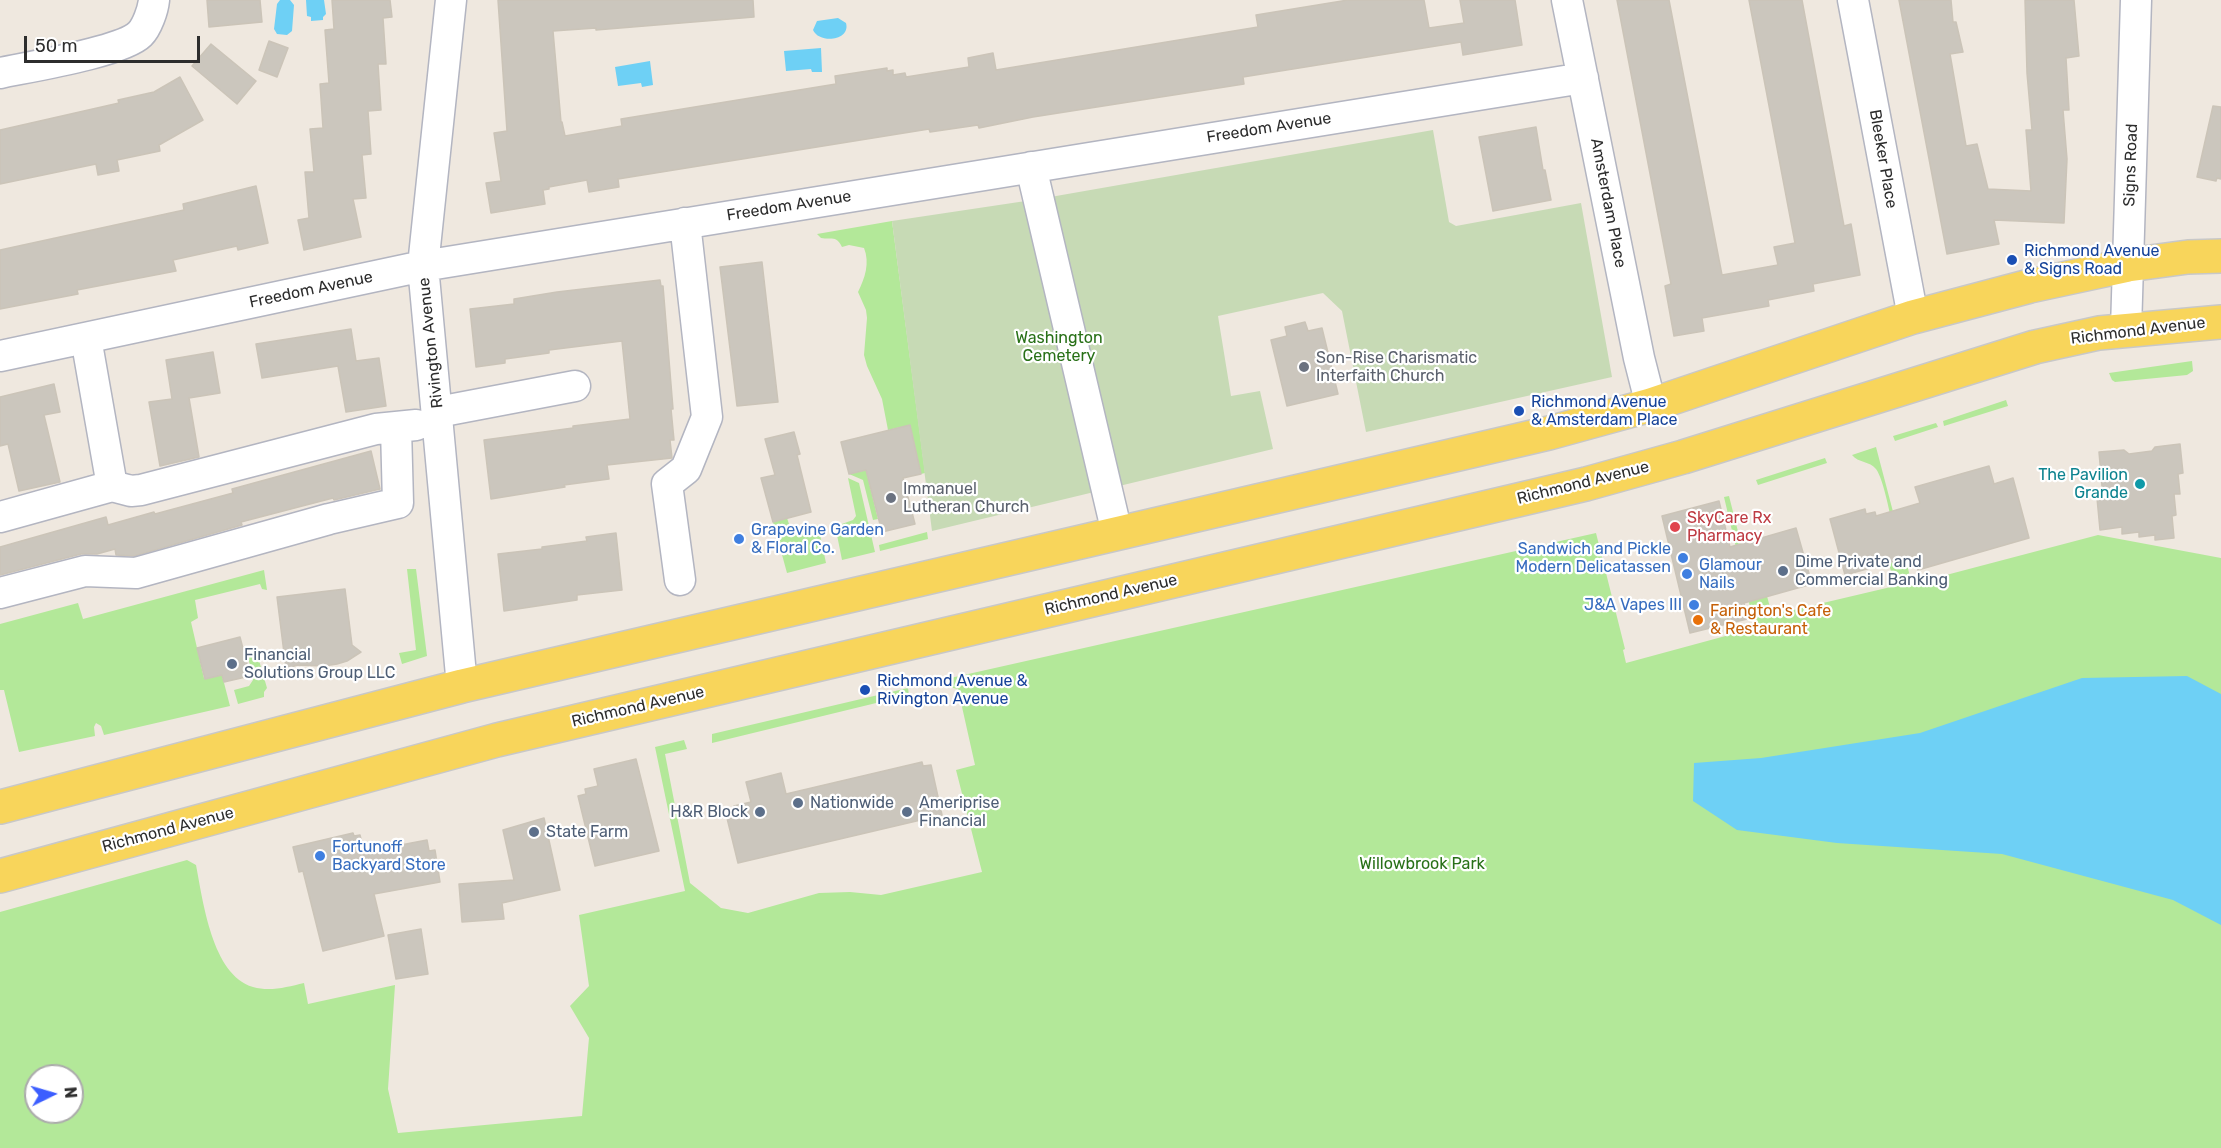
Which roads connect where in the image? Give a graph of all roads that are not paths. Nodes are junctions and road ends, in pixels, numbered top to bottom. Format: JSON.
{"nodes":[{"id":1,"x":154,"y":0,"type":"edge"},
{"id":2,"x":451,"y":0,"type":"edge"},
{"id":3,"x":1568,"y":0,"type":"edge"},
{"id":4,"x":1853,"y":0,"type":"edge"},
{"id":5,"x":2136,"y":0,"type":"edge"},
{"id":6,"x":0,"y":73,"type":"edge"},
{"id":7,"x":1582,"y":78,"type":"junction"},
{"id":8,"x":1031,"y":167,"type":"junction"},
{"id":9,"x":685,"y":223,"type":"junction"},
{"id":10,"x":2221,"y":256,"type":"edge"},
{"id":11,"x":2128,"y":265,"type":"junction"},
{"id":12,"x":423,"y":266,"type":"junction"},
{"id":13,"x":1913,"y":317,"type":"junction"},
{"id":14,"x":2221,"y":322,"type":"edge"},
{"id":15,"x":2126,"y":330,"type":"junction"},
{"id":16,"x":86,"y":338,"type":"junction"},
{"id":17,"x":0,"y":356,"type":"edge"},
{"id":18,"x":575,"y":386,"type":"dead end"},
{"id":19,"x":1651,"y":405,"type":"junction"},
{"id":20,"x":439,"y":417,"type":"junction"},
{"id":21,"x":396,"y":428,"type":"junction"},
{"id":22,"x":112,"y":486,"type":"junction"},
{"id":23,"x":0,"y":517,"type":"edge"},
{"id":24,"x":1117,"y":534,"type":"junction"},
{"id":25,"x":680,"y":579,"type":"dead end"},
{"id":26,"x":0,"y":593,"type":"edge"},
{"id":27,"x":462,"y":686,"type":"junction"},
{"id":28,"x":0,"y":807,"type":"edge"},
{"id":29,"x":0,"y":876,"type":"edge"}],
"edges":[{"from":1,"to":6,"type":"street"},
{"from":2,"to":12,"type":"street","name":"Rivington Avenue"},
{"from":3,"to":7,"type":"street","name":"Amsterdam Place"},
{"from":4,"to":13,"type":"street","name":"Bleeker Place"},
{"from":5,"to":11,"type":"street","name":"Signs Road"},
{"from":7,"to":8,"type":"street","name":"Freedom Avenue"},
{"from":7,"to":19,"type":"street","name":"Amsterdam Place"},
{"from":8,"to":9,"type":"street","name":"Freedom Avenue"},
{"from":8,"to":24,"type":"street"},
{"from":9,"to":12,"type":"street","name":"Freedom Avenue"},
{"from":9,"to":25,"type":"street"},
{"from":10,"to":11,"type":"main road"},
{"from":11,"to":13,"type":"main road"},
{"from":11,"to":15,"type":"street","name":"Signs Road"},
{"from":12,"to":16,"type":"street","name":"Freedom Avenue"},
{"from":12,"to":20,"type":"street","name":"Rivington Avenue"},
{"from":13,"to":19,"type":"main road"},
{"from":14,"to":15,"type":"main road","name":"Richmond Avenue"},
{"from":15,"to":29,"type":"main road","name":"Richmond Avenue"},
{"from":16,"to":17,"type":"street","name":"Freedom Avenue"},
{"from":16,"to":22,"type":"street"},
{"from":18,"to":20,"type":"street"},
{"from":19,"to":24,"type":"main road"},
{"from":20,"to":21,"type":"street"},
{"from":20,"to":27,"type":"street","name":"Rivington Avenue"},
{"from":21,"to":22,"type":"street"},
{"from":21,"to":26,"type":"street"},
{"from":22,"to":23,"type":"street"},
{"from":24,"to":27,"type":"main road"},
{"from":27,"to":28,"type":"main road"}]}
